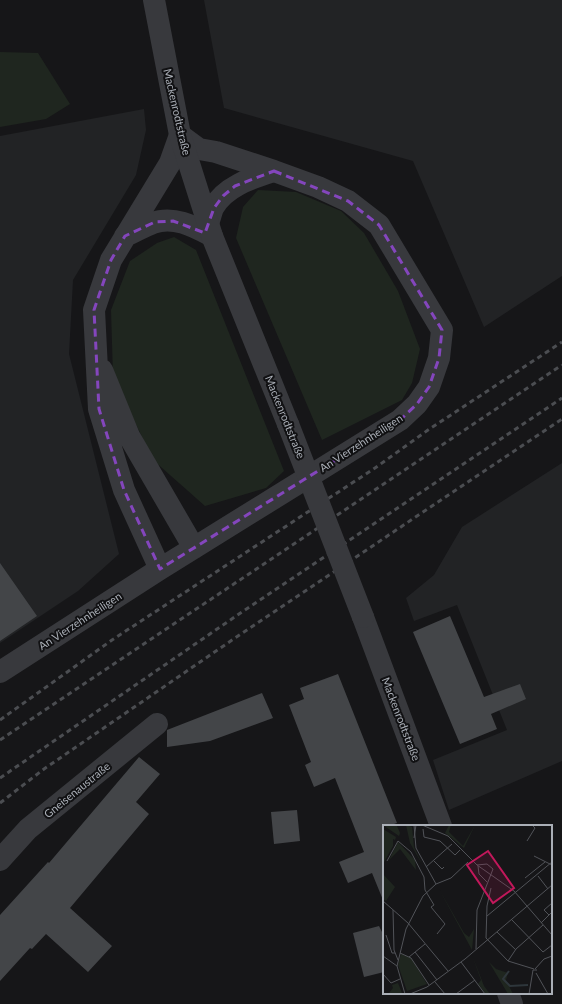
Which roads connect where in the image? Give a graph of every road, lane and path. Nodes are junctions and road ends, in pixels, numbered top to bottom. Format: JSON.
{"nodes":[{"id":1,"x":154,"y":0,"type":"edge"},
{"id":2,"x":180,"y":135,"type":"junction"},
{"id":3,"x":274,"y":171,"type":"junction"},
{"id":4,"x":210,"y":230,"type":"junction"},
{"id":5,"x":125,"y":236,"type":"junction"},
{"id":6,"x":95,"y":352,"type":"junction"},
{"id":7,"x":194,"y":548,"type":"junction"},
{"id":8,"x":160,"y":569,"type":"junction"},
{"id":9,"x":0,"y":672,"type":"edge"},
{"id":10,"x":157,"y":724,"type":"dead end"},
{"id":11,"x":441,"y":825,"type":"edge"},
{"id":12,"x":0,"y":860,"type":"edge"},
{"id":13,"x":508,"y":994,"type":"edge"},
{"id":14,"x":512,"y":1004,"type":"edge"}],
"edges":[{"from":1,"to":2,"type":"street","name":"Mackenrodtstraße"},
{"from":2,"to":3,"type":"street","name":"An Vierzehnheiligen"},
{"from":2,"to":4,"type":"street","name":"Mackenrodtstraße"},
{"from":2,"to":5,"type":"street"},
{"from":3,"to":4,"type":"street"},
{"from":3,"to":7,"type":"street","name":"An Vierzehnheiligen"},
{"from":4,"to":5,"type":"street"},
{"from":4,"to":11,"type":"street","name":"Mackenrodtstraße","bridge":true},
{"from":5,"to":6,"type":"street"},
{"from":6,"to":7,"type":"street"},
{"from":6,"to":8,"type":"street"},
{"from":7,"to":8,"type":"street","name":"An Vierzehnheiligen"},
{"from":8,"to":9,"type":"street","name":"An Vierzehnheiligen"},
{"from":10,"to":12,"type":"street","name":"Gneisenaustraße"},
{"from":13,"to":14,"type":"street"}]}
